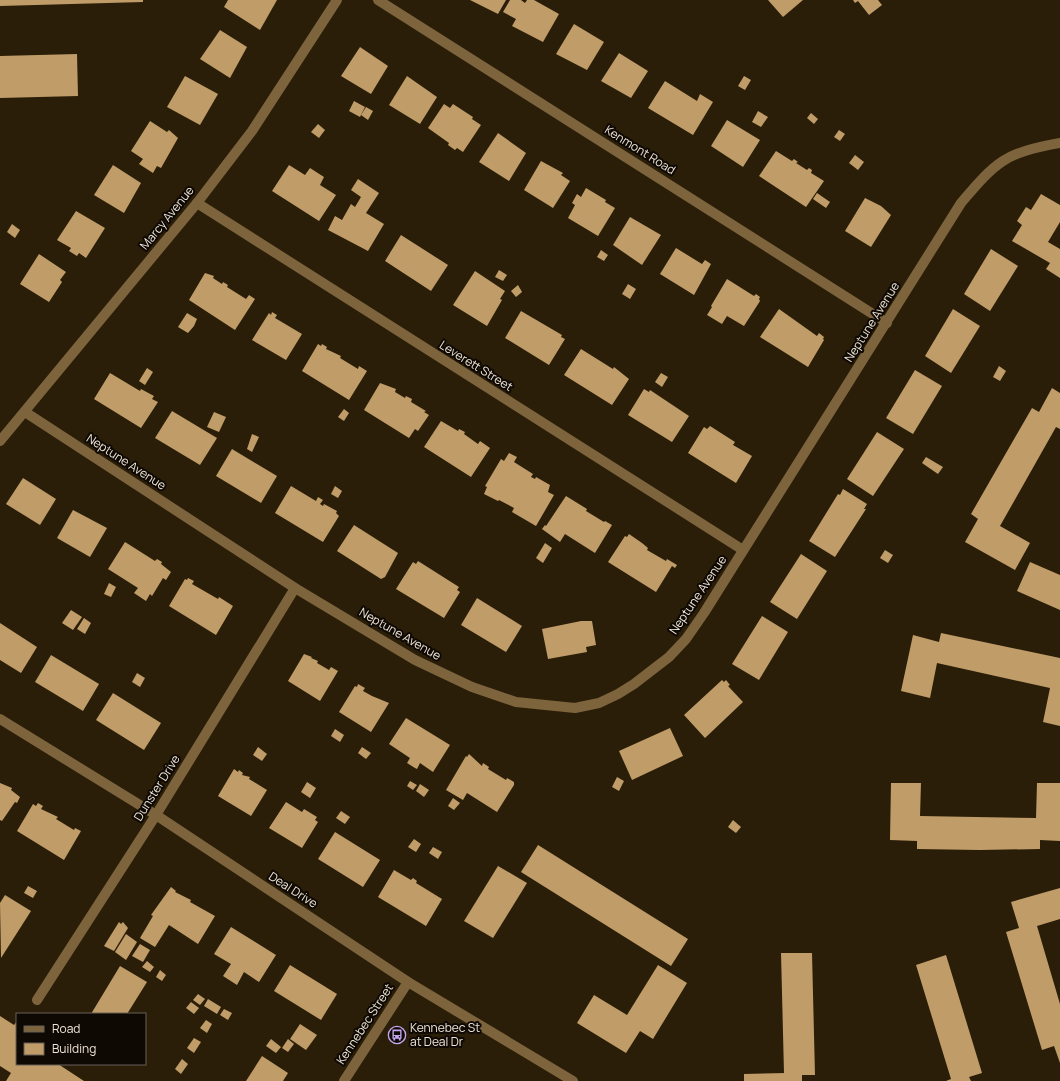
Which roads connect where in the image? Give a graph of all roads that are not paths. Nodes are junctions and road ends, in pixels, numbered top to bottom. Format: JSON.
{"nodes":[{"id":1,"x":337,"y":0,"type":"edge"},
{"id":2,"x":378,"y":0,"type":"edge"},
{"id":3,"x":1060,"y":143,"type":"edge"},
{"id":4,"x":197,"y":203,"type":"junction"},
{"id":5,"x":887,"y":323,"type":"junction"},
{"id":6,"x":25,"y":412,"type":"junction"},
{"id":7,"x":0,"y":441,"type":"edge"},
{"id":8,"x":743,"y":550,"type":"junction"},
{"id":9,"x":295,"y":588,"type":"junction"},
{"id":10,"x":0,"y":719,"type":"edge"},
{"id":11,"x":156,"y":816,"type":"junction"},
{"id":12,"x":408,"y":982,"type":"junction"},
{"id":13,"x":37,"y":1000,"type":"dead end"},
{"id":14,"x":344,"y":1081,"type":"edge"},
{"id":15,"x":573,"y":1081,"type":"edge"}],
"edges":[{"from":1,"to":4,"type":"street","name":"Marcy Avenue"},
{"from":2,"to":5,"type":"street","name":"Kenmont Road"},
{"from":3,"to":5,"type":"street","name":"Neptune Avenue"},
{"from":4,"to":6,"type":"street","name":"Marcy Avenue"},
{"from":4,"to":8,"type":"street","name":"Leverett Street"},
{"from":5,"to":8,"type":"street","name":"Neptune Avenue"},
{"from":6,"to":7,"type":"street","name":"Marcy Avenue"},
{"from":6,"to":9,"type":"street","name":"Neptune Avenue"},
{"from":8,"to":9,"type":"street","name":"Neptune Avenue"},
{"from":9,"to":11,"type":"street","name":"Dunster Drive"},
{"from":10,"to":11,"type":"street","name":"Deal Drive"},
{"from":11,"to":12,"type":"street","name":"Deal Drive"},
{"from":11,"to":13,"type":"street","name":"Dunster Drive"},
{"from":12,"to":14,"type":"street","name":"Kennebec Street"},
{"from":12,"to":15,"type":"street","name":"Deal Drive"}]}
